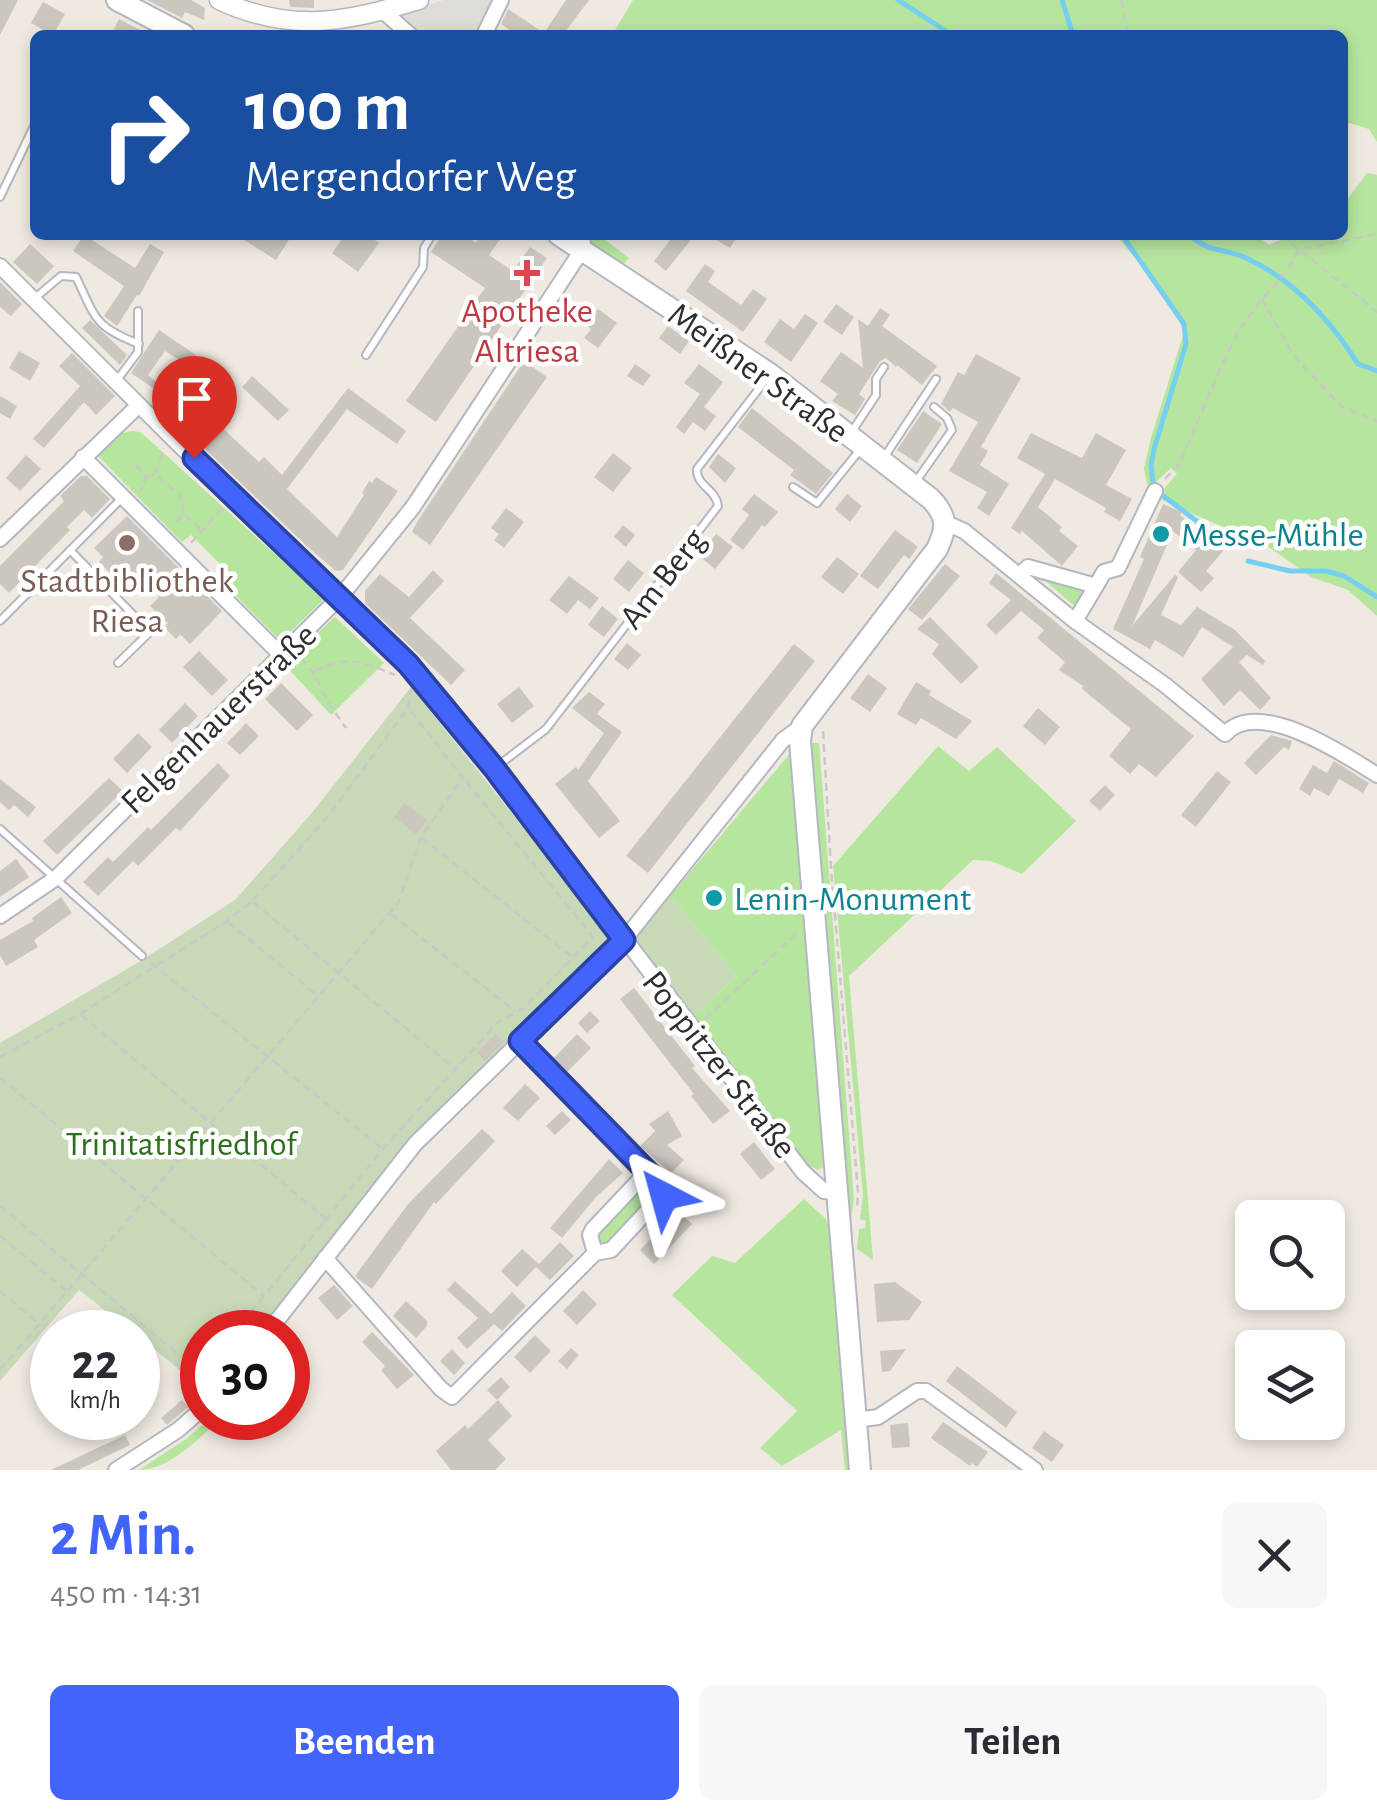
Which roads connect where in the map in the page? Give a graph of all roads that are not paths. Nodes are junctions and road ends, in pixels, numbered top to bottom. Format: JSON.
{"nodes":[{"id":1,"x":117,"y":0,"type":"edge"},
{"id":2,"x":219,"y":0,"type":"edge"},
{"id":3,"x":419,"y":0,"type":"edge"},
{"id":4,"x":501,"y":0,"type":"edge"},
{"id":5,"x":384,"y":11,"type":"junction"},
{"id":6,"x":174,"y":30,"type":"edge"},
{"id":7,"x":405,"y":30,"type":"edge"},
{"id":8,"x":486,"y":30,"type":"edge"},
{"id":9,"x":30,"y":134,"type":"edge"},
{"id":10,"x":0,"y":197,"type":"edge"},
{"id":11,"x":429,"y":240,"type":"edge"},
{"id":12,"x":582,"y":242,"type":"edge"},
{"id":13,"x":0,"y":266,"type":"edge"},
{"id":14,"x":34,"y":299,"type":"junction"},
{"id":15,"x":138,"y":311,"type":"dead end"},
{"id":16,"x":138,"y":344,"type":"junction"},
{"id":17,"x":366,"y":356,"type":"dead end"},
{"id":18,"x":884,"y":367,"type":"dead end"},
{"id":19,"x":770,"y":374,"type":"junction"},
{"id":20,"x":936,"y":379,"type":"dead end"},
{"id":21,"x":117,"y":380,"type":"junction"},
{"id":22,"x":139,"y":404,"type":"junction"},
{"id":23,"x":934,"y":407,"type":"dead end"},
{"id":24,"x":856,"y":441,"type":"junction"},
{"id":25,"x":83,"y":457,"type":"junction"},
{"id":26,"x":882,"y":461,"type":"junction"},
{"id":27,"x":913,"y":485,"type":"junction"},
{"id":28,"x":793,"y":486,"type":"dead end"},
{"id":29,"x":1155,"y":491,"type":"road end"},
{"id":30,"x":126,"y":501,"type":"junction"},
{"id":31,"x":946,"y":523,"type":"junction"},
{"id":32,"x":0,"y":539,"type":"edge"},
{"id":33,"x":70,"y":550,"type":"junction"},
{"id":34,"x":1020,"y":576,"type":"junction"},
{"id":35,"x":1096,"y":586,"type":"junction"},
{"id":36,"x":340,"y":597,"type":"junction"},
{"id":37,"x":0,"y":621,"type":"edge"},
{"id":38,"x":1075,"y":621,"type":"junction"},
{"id":39,"x":288,"y":652,"type":"junction"},
{"id":40,"x":118,"y":663,"type":"dead end"},
{"id":41,"x":802,"y":726,"type":"junction"},
{"id":42,"x":494,"y":768,"type":"junction"},
{"id":43,"x":1377,"y":775,"type":"edge"},
{"id":44,"x":0,"y":829,"type":"edge"},
{"id":45,"x":56,"y":878,"type":"junction"},
{"id":46,"x":2,"y":912,"type":"edge"},
{"id":47,"x":624,"y":940,"type":"junction"},
{"id":48,"x":142,"y":956,"type":"road end"},
{"id":49,"x":520,"y":1041,"type":"junction"},
{"id":50,"x":646,"y":1172,"type":"junction"},
{"id":51,"x":836,"y":1192,"type":"junction"},
{"id":52,"x":595,"y":1254,"type":"junction"},
{"id":53,"x":325,"y":1258,"type":"junction"},
{"id":54,"x":285,"y":1310,"type":"edge"},
{"id":55,"x":856,"y":1420,"type":"junction"},
{"id":56,"x":180,"y":1428,"type":"edge"},
{"id":57,"x":116,"y":1470,"type":"edge"},
{"id":58,"x":860,"y":1470,"type":"edge"},
{"id":59,"x":1035,"y":1470,"type":"edge"}],
"edges":[{"from":1,"to":6,"type":"main road"},
{"from":2,"to":5,"type":"street"},
{"from":3,"to":5,"type":"street"},
{"from":4,"to":8,"type":"street"},
{"from":5,"to":7,"type":"street"},
{"from":9,"to":10,"type":"lane"},
{"from":11,"to":17,"type":"lane"},
{"from":12,"to":19,"type":"main road","name":"Meißner Straße"},
{"from":12,"to":36,"type":"street","name":"Felgenhauerstraße"},
{"from":13,"to":14,"type":"street","name":"Poppitzer Straße"},
{"from":14,"to":16,"type":"lane"},
{"from":14,"to":21,"type":"street","name":"Poppitzer Straße"},
{"from":15,"to":16,"type":"lane"},
{"from":16,"to":21,"type":"lane"},
{"from":18,"to":24,"type":"lane"},
{"from":19,"to":24,"type":"main road","name":"Meißner Straße"},
{"from":19,"to":42,"type":"lane","name":"Am Berg"},
{"from":20,"to":26,"type":"lane"},
{"from":21,"to":22,"type":"street","name":"Poppitzer Straße"},
{"from":22,"to":25,"type":"street"},
{"from":22,"to":36,"type":"street","name":"Poppitzer Straße"},
{"from":23,"to":27,"type":"lane"},
{"from":24,"to":26,"type":"main road","name":"Meißner Straße"},
{"from":24,"to":28,"type":"lane"},
{"from":25,"to":30,"type":"street"},
{"from":25,"to":32,"type":"street"},
{"from":26,"to":27,"type":"main road","name":"Meißner Straße"},
{"from":27,"to":31,"type":"main road","name":"Meißner Straße"},
{"from":29,"to":35,"type":"street"},
{"from":30,"to":33,"type":"lane"},
{"from":30,"to":39,"type":"street"},
{"from":31,"to":34,"type":"street"},
{"from":31,"to":41,"type":"main road"},
{"from":33,"to":37,"type":"lane"},
{"from":33,"to":40,"type":"lane"},
{"from":34,"to":35,"type":"street"},
{"from":34,"to":38,"type":"street"},
{"from":35,"to":38,"type":"street"},
{"from":36,"to":39,"type":"street","name":"Felgenhauerstraße"},
{"from":36,"to":42,"type":"street","name":"Poppitzer Straße"},
{"from":38,"to":43,"type":"street"},
{"from":39,"to":45,"type":"street","name":"Felgenhauerstraße"},
{"from":41,"to":47,"type":"street"},
{"from":41,"to":51,"type":"main road"},
{"from":42,"to":47,"type":"street","name":"Poppitzer Straße"},
{"from":44,"to":45,"type":"lane"},
{"from":45,"to":46,"type":"street","name":"Felgenhauerstraße"},
{"from":45,"to":48,"type":"lane"},
{"from":47,"to":49,"type":"street"},
{"from":47,"to":51,"type":"street","name":"Poppitzer Straße"},
{"from":49,"to":50,"type":"street"},
{"from":49,"to":53,"type":"street"},
{"from":50,"to":52,"type":"street"},
{"from":50,"to":52,"type":"street"},
{"from":51,"to":55,"type":"main road"},
{"from":52,"to":53,"type":"street"},
{"from":53,"to":54,"type":"street"},
{"from":55,"to":58,"type":"main road"},
{"from":55,"to":59,"type":"street"},
{"from":56,"to":57,"type":"street"}]}
